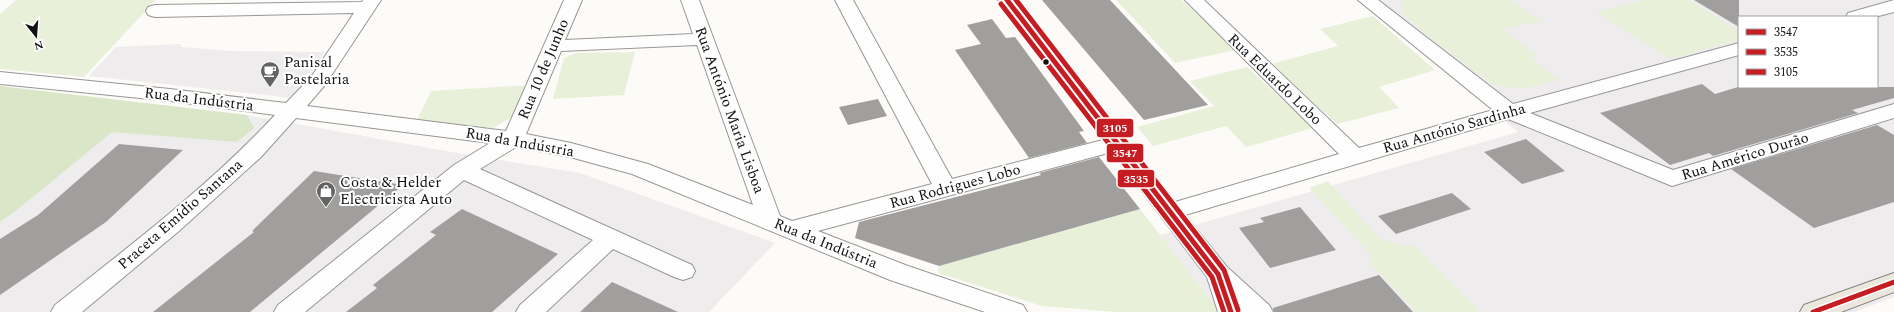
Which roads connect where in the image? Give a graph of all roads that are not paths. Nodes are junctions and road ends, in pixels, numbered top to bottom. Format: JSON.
{"nodes":[{"id":1,"x":573,"y":0,"type":"edge"},
{"id":2,"x":690,"y":0,"type":"edge"},
{"id":3,"x":844,"y":0,"type":"edge"},
{"id":4,"x":1007,"y":0,"type":"edge"},
{"id":5,"x":1194,"y":0,"type":"edge"},
{"id":6,"x":1367,"y":0,"type":"edge"},
{"id":7,"x":369,"y":3,"type":"edge"},
{"id":8,"x":1894,"y":6,"type":"edge"},
{"id":9,"x":155,"y":11,"type":"dead end"},
{"id":10,"x":1859,"y":16,"type":"edge"},
{"id":11,"x":704,"y":39,"type":"junction"},
{"id":12,"x":554,"y":46,"type":"junction"},
{"id":13,"x":1738,"y":49,"type":"edge"},
{"id":14,"x":0,"y":78,"type":"edge"},
{"id":15,"x":290,"y":110,"type":"junction"},
{"id":16,"x":1894,"y":111,"type":"edge"},
{"id":17,"x":1509,"y":112,"type":"junction"},
{"id":18,"x":513,"y":139,"type":"junction"},
{"id":19,"x":1118,"y":143,"type":"junction"},
{"id":20,"x":1356,"y":157,"type":"junction"},
{"id":21,"x":462,"y":170,"type":"junction"},
{"id":22,"x":945,"y":188,"type":"junction"},
{"id":23,"x":1171,"y":211,"type":"junction"},
{"id":24,"x":770,"y":220,"type":"junction"},
{"id":25,"x":793,"y":229,"type":"junction"},
{"id":26,"x":610,"y":238,"type":"junction"},
{"id":27,"x":683,"y":271,"type":"dead end"},
{"id":28,"x":1218,"y":274,"type":"junction"},
{"id":29,"x":1894,"y":282,"type":"edge"},
{"id":30,"x":64,"y":312,"type":"edge"},
{"id":31,"x":288,"y":312,"type":"edge"},
{"id":32,"x":529,"y":312,"type":"edge"},
{"id":33,"x":1014,"y":312,"type":"edge"},
{"id":34,"x":1231,"y":312,"type":"edge"},
{"id":35,"x":1260,"y":312,"type":"edge"},
{"id":36,"x":1813,"y":312,"type":"edge"}],
"edges":[{"from":1,"to":12,"type":"street","name":"Rua 10 de Junho"},
{"from":2,"to":11,"type":"street","name":"Rua António Maria Lisboa"},
{"from":3,"to":22,"type":"street"},
{"from":4,"to":19,"type":"street"},
{"from":5,"to":20,"type":"street","name":"Rua Eduardo Lobo"},
{"from":6,"to":17,"type":"street","name":"Rua Américo Durão"},
{"from":7,"to":9,"type":"street"},
{"from":7,"to":15,"type":"street","name":"Praceta Emídio Santana"},
{"from":8,"to":10,"type":"street"},
{"from":11,"to":12,"type":"street"},
{"from":11,"to":24,"type":"street","name":"Rua António Maria Lisboa"},
{"from":12,"to":18,"type":"street","name":"Rua 10 de Junho"},
{"from":13,"to":17,"type":"street","name":"Rua António Sardinha"},
{"from":14,"to":15,"type":"street","name":"Rua da Indústria"},
{"from":15,"to":18,"type":"street","name":"Rua da Indústria"},
{"from":15,"to":30,"type":"street","name":"Praceta Emídio Santana"},
{"from":16,"to":17,"type":"street","name":"Rua Américo Durão"},
{"from":17,"to":20,"type":"street","name":"Rua António Sardinha"},
{"from":18,"to":21,"type":"street"},
{"from":18,"to":24,"type":"street","name":"Rua da Indústria"},
{"from":19,"to":22,"type":"street","name":"Rua Rodrigues Lobo"},
{"from":19,"to":23,"type":"street"},
{"from":20,"to":23,"type":"street","name":"Rua António Sardinha"},
{"from":21,"to":26,"type":"street"},
{"from":21,"to":31,"type":"street"},
{"from":22,"to":25,"type":"street","name":"Rua Rodrigues Lobo"},
{"from":23,"to":28,"type":"street"},
{"from":24,"to":25,"type":"street","name":"Rua da Indústria"},
{"from":25,"to":33,"type":"street","name":"Rua da Indústria"},
{"from":26,"to":27,"type":"street"},
{"from":26,"to":32,"type":"street"},
{"from":28,"to":34,"type":"street"},
{"from":28,"to":35,"type":"street"},
{"from":29,"to":36,"type":"main road"}]}
